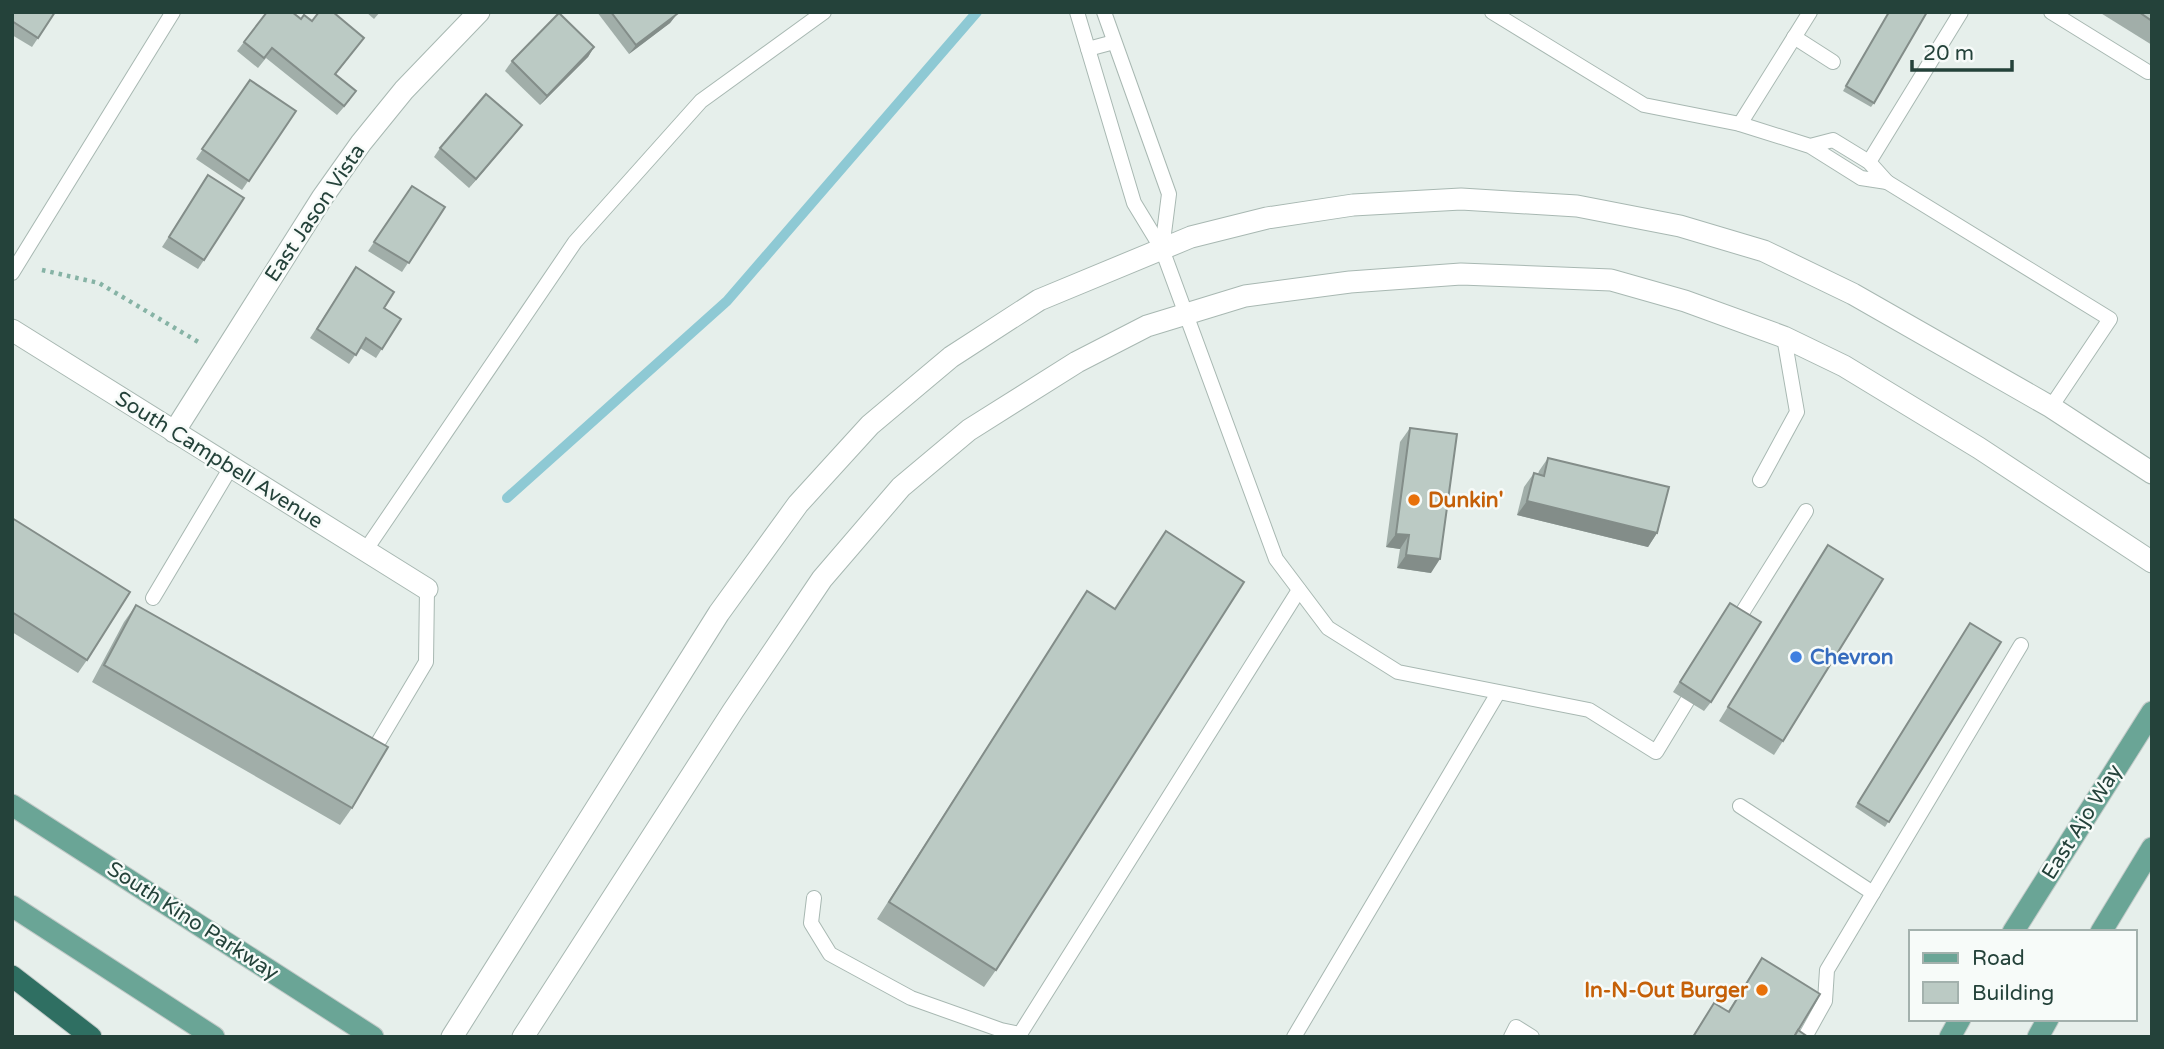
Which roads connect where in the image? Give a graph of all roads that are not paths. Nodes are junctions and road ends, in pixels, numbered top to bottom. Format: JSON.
{"nodes":[{"id":1,"x":173,"y":12,"type":"edge"},
{"id":2,"x":479,"y":12,"type":"edge"},
{"id":3,"x":824,"y":12,"type":"edge"},
{"id":4,"x":1077,"y":12,"type":"edge"},
{"id":5,"x":1104,"y":12,"type":"edge"},
{"id":6,"x":1492,"y":12,"type":"edge"},
{"id":7,"x":1810,"y":12,"type":"edge"},
{"id":8,"x":1961,"y":12,"type":"edge"},
{"id":9,"x":2051,"y":12,"type":"edge"},
{"id":10,"x":1794,"y":37,"type":"junction"},
{"id":11,"x":1114,"y":41,"type":"junction"},
{"id":12,"x":1088,"y":49,"type":"junction"},
{"id":13,"x":1833,"y":62,"type":"dead end"},
{"id":14,"x":2148,"y":72,"type":"dead end"},
{"id":15,"x":1740,"y":124,"type":"junction"},
{"id":16,"x":1810,"y":146,"type":"junction"},
{"id":17,"x":1869,"y":162,"type":"junction"},
{"id":18,"x":1887,"y":182,"type":"junction"},
{"id":19,"x":1162,"y":249,"type":"junction"},
{"id":20,"x":15,"y":269,"type":"edge"},
{"id":21,"x":1186,"y":314,"type":"junction"},
{"id":22,"x":12,"y":330,"type":"edge"},
{"id":23,"x":1784,"y":337,"type":"junction"},
{"id":24,"x":2051,"y":407,"type":"junction"},
{"id":25,"x":174,"y":432,"type":"junction"},
{"id":26,"x":231,"y":467,"type":"junction"},
{"id":27,"x":2152,"y":472,"type":"edge"},
{"id":28,"x":1760,"y":480,"type":"dead end"},
{"id":29,"x":1806,"y":511,"type":"dead end"},
{"id":30,"x":365,"y":551,"type":"junction"},
{"id":31,"x":2152,"y":562,"type":"edge"},
{"id":32,"x":427,"y":589,"type":"joint"},
{"id":33,"x":1300,"y":590,"type":"junction"},
{"id":34,"x":153,"y":598,"type":"dead end"},
{"id":35,"x":1737,"y":621,"type":"edge"},
{"id":36,"x":2021,"y":645,"type":"dead end"},
{"id":37,"x":1498,"y":693,"type":"junction"},
{"id":38,"x":1687,"y":701,"type":"edge"},
{"id":39,"x":2152,"y":712,"type":"edge"},
{"id":40,"x":379,"y":741,"type":"edge"},
{"id":41,"x":12,"y":805,"type":"edge"},
{"id":42,"x":1740,"y":806,"type":"dead end"},
{"id":43,"x":2152,"y":848,"type":"edge"},
{"id":44,"x":1873,"y":893,"type":"junction"},
{"id":45,"x":814,"y":898,"type":"dead end"},
{"id":46,"x":12,"y":906,"type":"edge"},
{"id":47,"x":2014,"y":930,"type":"edge"},
{"id":48,"x":2102,"y":930,"type":"edge"},
{"id":49,"x":12,"y":976,"type":"edge"},
{"id":50,"x":1959,"y":1021,"type":"edge"},
{"id":51,"x":2047,"y":1021,"type":"edge"},
{"id":52,"x":91,"y":1037,"type":"edge"},
{"id":53,"x":214,"y":1037,"type":"edge"},
{"id":54,"x":373,"y":1037,"type":"edge"},
{"id":55,"x":452,"y":1037,"type":"edge"},
{"id":56,"x":523,"y":1037,"type":"edge"},
{"id":57,"x":1294,"y":1037,"type":"edge"},
{"id":58,"x":1511,"y":1037,"type":"edge"},
{"id":59,"x":1532,"y":1037,"type":"edge"},
{"id":60,"x":1805,"y":1037,"type":"edge"},
{"id":61,"x":1950,"y":1037,"type":"edge"},
{"id":62,"x":2038,"y":1037,"type":"edge"}],
"edges":[{"from":1,"to":20,"type":"lane"},
{"from":2,"to":25,"type":"street","name":"East Jason Vista"},
{"from":3,"to":30,"type":"lane"},
{"from":4,"to":12,"type":"lane"},
{"from":5,"to":11,"type":"lane"},
{"from":6,"to":15,"type":"lane"},
{"from":7,"to":10,"type":"lane"},
{"from":8,"to":17,"type":"lane"},
{"from":9,"to":14,"type":"lane"},
{"from":10,"to":13,"type":"lane"},
{"from":10,"to":15,"type":"lane"},
{"from":11,"to":12,"type":"lane"},
{"from":11,"to":19,"type":"lane"},
{"from":12,"to":19,"type":"lane"},
{"from":15,"to":16,"type":"lane"},
{"from":16,"to":17,"type":"lane"},
{"from":16,"to":18,"type":"lane"},
{"from":17,"to":18,"type":"lane"},
{"from":18,"to":24,"type":"lane"},
{"from":19,"to":21,"type":"lane"},
{"from":19,"to":24,"type":"street"},
{"from":19,"to":55,"type":"street"},
{"from":21,"to":23,"type":"street"},
{"from":21,"to":33,"type":"lane"},
{"from":21,"to":56,"type":"street"},
{"from":22,"to":25,"type":"street","name":"South Campbell Avenue"},
{"from":23,"to":28,"type":"lane"},
{"from":23,"to":31,"type":"street"},
{"from":24,"to":27,"type":"street"},
{"from":25,"to":26,"type":"street","name":"South Campbell Avenue"},
{"from":26,"to":30,"type":"street","name":"South Campbell Avenue"},
{"from":26,"to":34,"type":"lane"},
{"from":29,"to":35,"type":"lane"},
{"from":30,"to":32,"type":"street","name":"South Campbell Avenue"},
{"from":32,"to":40,"type":"lane"},
{"from":33,"to":37,"type":"lane"},
{"from":33,"to":45,"type":"lane"},
{"from":36,"to":44,"type":"lane"},
{"from":37,"to":38,"type":"lane"},
{"from":37,"to":57,"type":"lane"},
{"from":39,"to":47,"type":"main road","name":"East Ajo Way"},
{"from":41,"to":54,"type":"main road","name":"South Kino Parkway"},
{"from":42,"to":44,"type":"lane"},
{"from":43,"to":48,"type":"main road"},
{"from":44,"to":60,"type":"lane"},
{"from":46,"to":53,"type":"main road"},
{"from":49,"to":52,"type":"highway"},
{"from":50,"to":61,"type":"main road"},
{"from":51,"to":62,"type":"main road"},
{"from":58,"to":59,"type":"lane"}]}
